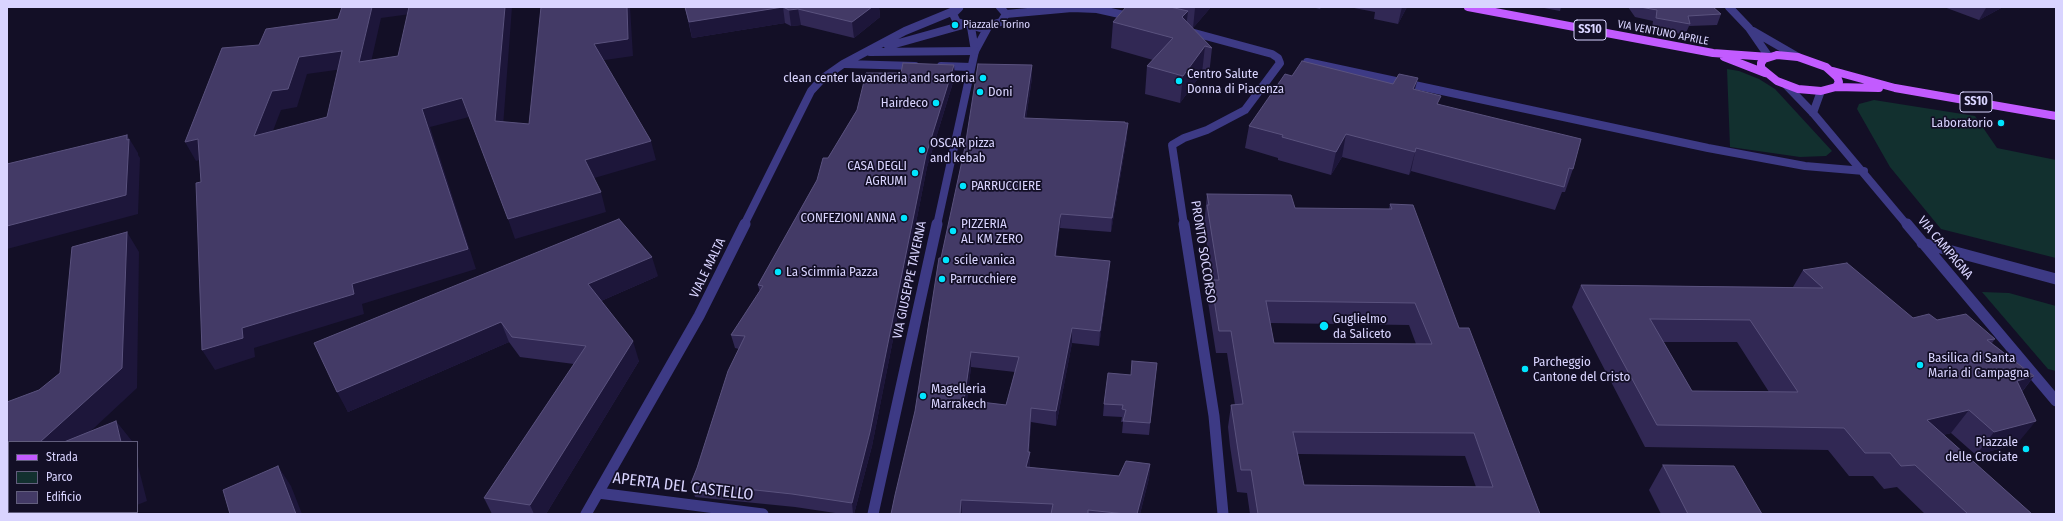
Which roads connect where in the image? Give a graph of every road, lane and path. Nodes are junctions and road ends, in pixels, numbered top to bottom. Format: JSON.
{"nodes":[{"id":1,"x":1000,"y":7,"type":"edge"},
{"id":2,"x":1468,"y":7,"type":"edge"},
{"id":3,"x":1729,"y":7,"type":"edge"},
{"id":4,"x":1072,"y":8,"type":"edge"},
{"id":5,"x":958,"y":9,"type":"edge"},
{"id":6,"x":1006,"y":14,"type":"junction"},
{"id":7,"x":1140,"y":19,"type":"edge"},
{"id":8,"x":967,"y":26,"type":"junction"},
{"id":9,"x":988,"y":27,"type":"junction"},
{"id":10,"x":1749,"y":28,"type":"junction"},
{"id":11,"x":1179,"y":29,"type":"edge"},
{"id":12,"x":975,"y":51,"type":"junction"},
{"id":13,"x":868,"y":52,"type":"junction"},
{"id":14,"x":1713,"y":53,"type":"junction"},
{"id":15,"x":1769,"y":57,"type":"junction"},
{"id":16,"x":1798,"y":57,"type":"junction"},
{"id":17,"x":1307,"y":62,"type":"edge"},
{"id":18,"x":843,"y":64,"type":"junction"},
{"id":19,"x":971,"y":67,"type":"junction"},
{"id":20,"x":1833,"y":71,"type":"junction"},
{"id":21,"x":1765,"y":72,"type":"junction"},
{"id":22,"x":1786,"y":85,"type":"junction"},
{"id":23,"x":1836,"y":87,"type":"junction"},
{"id":24,"x":1895,"y":88,"type":"junction"},
{"id":25,"x":1821,"y":91,"type":"junction"},
{"id":26,"x":1813,"y":113,"type":"junction"},
{"id":27,"x":2056,"y":116,"type":"edge"},
{"id":28,"x":1864,"y":171,"type":"junction"},
{"id":29,"x":1922,"y":243,"type":"junction"},
{"id":30,"x":2056,"y":279,"type":"edge"},
{"id":31,"x":2056,"y":401,"type":"edge"},
{"id":32,"x":598,"y":494,"type":"junction"},
{"id":33,"x":586,"y":514,"type":"edge"},
{"id":34,"x":762,"y":514,"type":"edge"},
{"id":35,"x":873,"y":514,"type":"edge"},
{"id":36,"x":1223,"y":514,"type":"edge"}],
"edges":[{"from":1,"to":6,"type":"street"},
{"from":2,"to":14,"type":"main road","name":"VIA VENTUNO APRILE","number":"SS10"},
{"from":3,"to":10,"type":"street"},
{"from":4,"to":6,"type":"street"},
{"from":4,"to":7,"type":"street"},
{"from":5,"to":8,"type":"street","name":"VIA GIUSEPPE TAVERNA"},
{"from":5,"to":13,"type":"street","name":"VIALE MALTA"},
{"from":6,"to":9,"type":"street"},
{"from":8,"to":9,"type":"street","name":"VIALE MALTA"},
{"from":8,"to":12,"type":"street","name":"VIA GIUSEPPE TAVERNA"},
{"from":8,"to":13,"type":"street","name":"VIALE MALTA"},
{"from":9,"to":12,"type":"street","name":"VIA GIUSEPPE TAVERNA"},
{"from":10,"to":15,"type":"street"},
{"from":10,"to":16,"type":"street"},
{"from":11,"to":36,"type":"street","name":"PRONTO SOCCORSO"},
{"from":12,"to":13,"type":"street"},
{"from":12,"to":19,"type":"street","name":"VIA GIUSEPPE TAVERNA"},
{"from":13,"to":18,"type":"street","name":"VIALE MALTA"},
{"from":14,"to":15,"type":"main road","name":"VIA VENTUNO APRILE","number":"SS10"},
{"from":14,"to":21,"type":"main road","name":"VIA VENTUNO APRILE","number":"SS10"},
{"from":15,"to":16,"type":"main road","name":"VIA VENTUNO APRILE","number":"SS10"},
{"from":15,"to":21,"type":"main road"},
{"from":16,"to":20,"type":"main road","name":"VIA VENTUNO APRILE","number":"SS10"},
{"from":17,"to":28,"type":"street"},
{"from":18,"to":19,"type":"street"},
{"from":18,"to":32,"type":"street","name":"VIALE MALTA"},
{"from":19,"to":35,"type":"street","name":"VIA GIUSEPPE TAVERNA"},
{"from":20,"to":23,"type":"main road"},
{"from":20,"to":24,"type":"main road","name":"VIA VENTUNO APRILE","number":"SS10"},
{"from":21,"to":22,"type":"main road","name":"VIA VENTUNO APRILE","number":"SS10"},
{"from":22,"to":25,"type":"main road","name":"VIA VENTUNO APRILE","number":"SS10"},
{"from":22,"to":26,"type":"street","name":"VIA CAMPAGNA"},
{"from":23,"to":24,"type":"main road","name":"VIA VENTUNO APRILE","number":"SS10"},
{"from":23,"to":25,"type":"main road","name":"VIA VENTUNO APRILE","number":"SS10"},
{"from":24,"to":27,"type":"main road","name":"VIA VENTUNO APRILE","number":"SS10"},
{"from":25,"to":26,"type":"street"},
{"from":26,"to":28,"type":"street","name":"VIA CAMPAGNA"},
{"from":28,"to":29,"type":"street","name":"VIA CAMPAGNA"},
{"from":29,"to":30,"type":"street"},
{"from":29,"to":31,"type":"street","name":"VIA CAMPAGNA"},
{"from":32,"to":33,"type":"street","name":"VIALE MALTA"},
{"from":32,"to":34,"type":"street","name":"APERTA DEL CASTELLO"}]}
